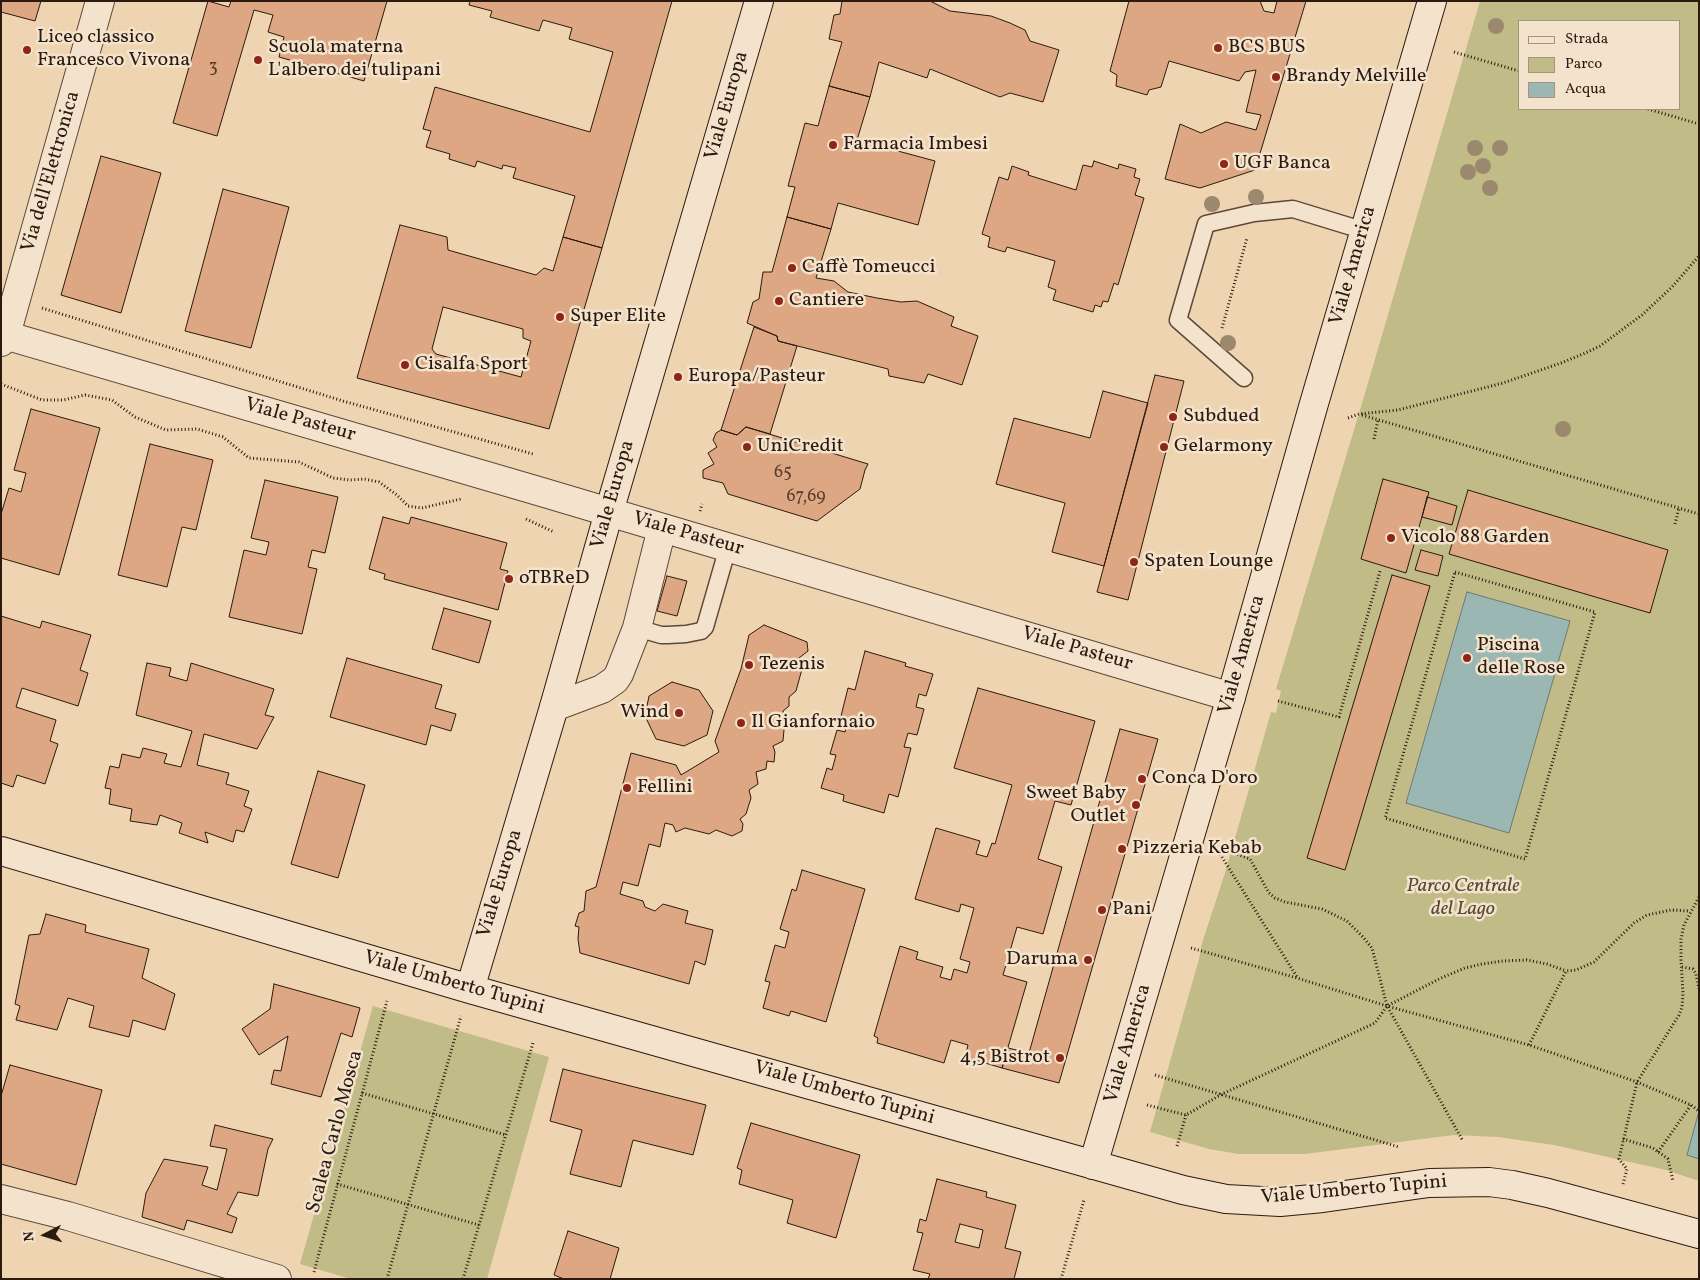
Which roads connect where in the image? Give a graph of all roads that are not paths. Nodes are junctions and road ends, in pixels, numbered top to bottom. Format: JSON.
{"nodes":[{"id":1,"x":100,"y":1,"type":"edge"},
{"id":2,"x":759,"y":1,"type":"edge"},
{"id":3,"x":1430,"y":2,"type":"edge"},
{"id":4,"x":1364,"y":231,"type":"junction"},
{"id":5,"x":3,"y":337,"type":"edge"},
{"id":6,"x":1244,"y":378,"type":"dead end"},
{"id":7,"x":609,"y":512,"type":"junction"},
{"id":8,"x":662,"y":528,"type":"junction"},
{"id":9,"x":728,"y":547,"type":"junction"},
{"id":10,"x":637,"y":628,"type":"junction"},
{"id":11,"x":1231,"y":697,"type":"junction"},
{"id":12,"x":554,"y":707,"type":"junction"},
{"id":13,"x":1,"y":851,"type":"edge"},
{"id":14,"x":470,"y":989,"type":"junction"},
{"id":15,"x":1093,"y":1165,"type":"junction"},
{"id":16,"x":1,"y":1199,"type":"edge"},
{"id":17,"x":1699,"y":1234,"type":"edge"},
{"id":18,"x":277,"y":1279,"type":"edge"}],
"edges":[{"from":1,"to":5,"type":"street","name":"Via dell'Elettronica"},
{"from":2,"to":7,"type":"street","name":"Viale Europa"},
{"from":3,"to":4,"type":"street","name":"Viale America"},
{"from":4,"to":6,"type":"lane"},
{"from":4,"to":11,"type":"street","name":"Viale America"},
{"from":5,"to":7,"type":"street","name":"Viale Pasteur"},
{"from":7,"to":8,"type":"street","name":"Viale Pasteur"},
{"from":7,"to":12,"type":"street","name":"Viale Europa"},
{"from":8,"to":9,"type":"street","name":"Viale Pasteur"},
{"from":8,"to":10,"type":"street"},
{"from":9,"to":10,"type":"lane"},
{"from":9,"to":11,"type":"street","name":"Viale Pasteur"},
{"from":10,"to":12,"type":"street"},
{"from":11,"to":15,"type":"street","name":"Viale America"},
{"from":12,"to":14,"type":"street","name":"Viale Europa"},
{"from":13,"to":14,"type":"street","name":"Viale Umberto Tupini"},
{"from":14,"to":15,"type":"street","name":"Viale Umberto Tupini"},
{"from":15,"to":17,"type":"street","name":"Viale Umberto Tupini"},
{"from":16,"to":18,"type":"street"}]}
